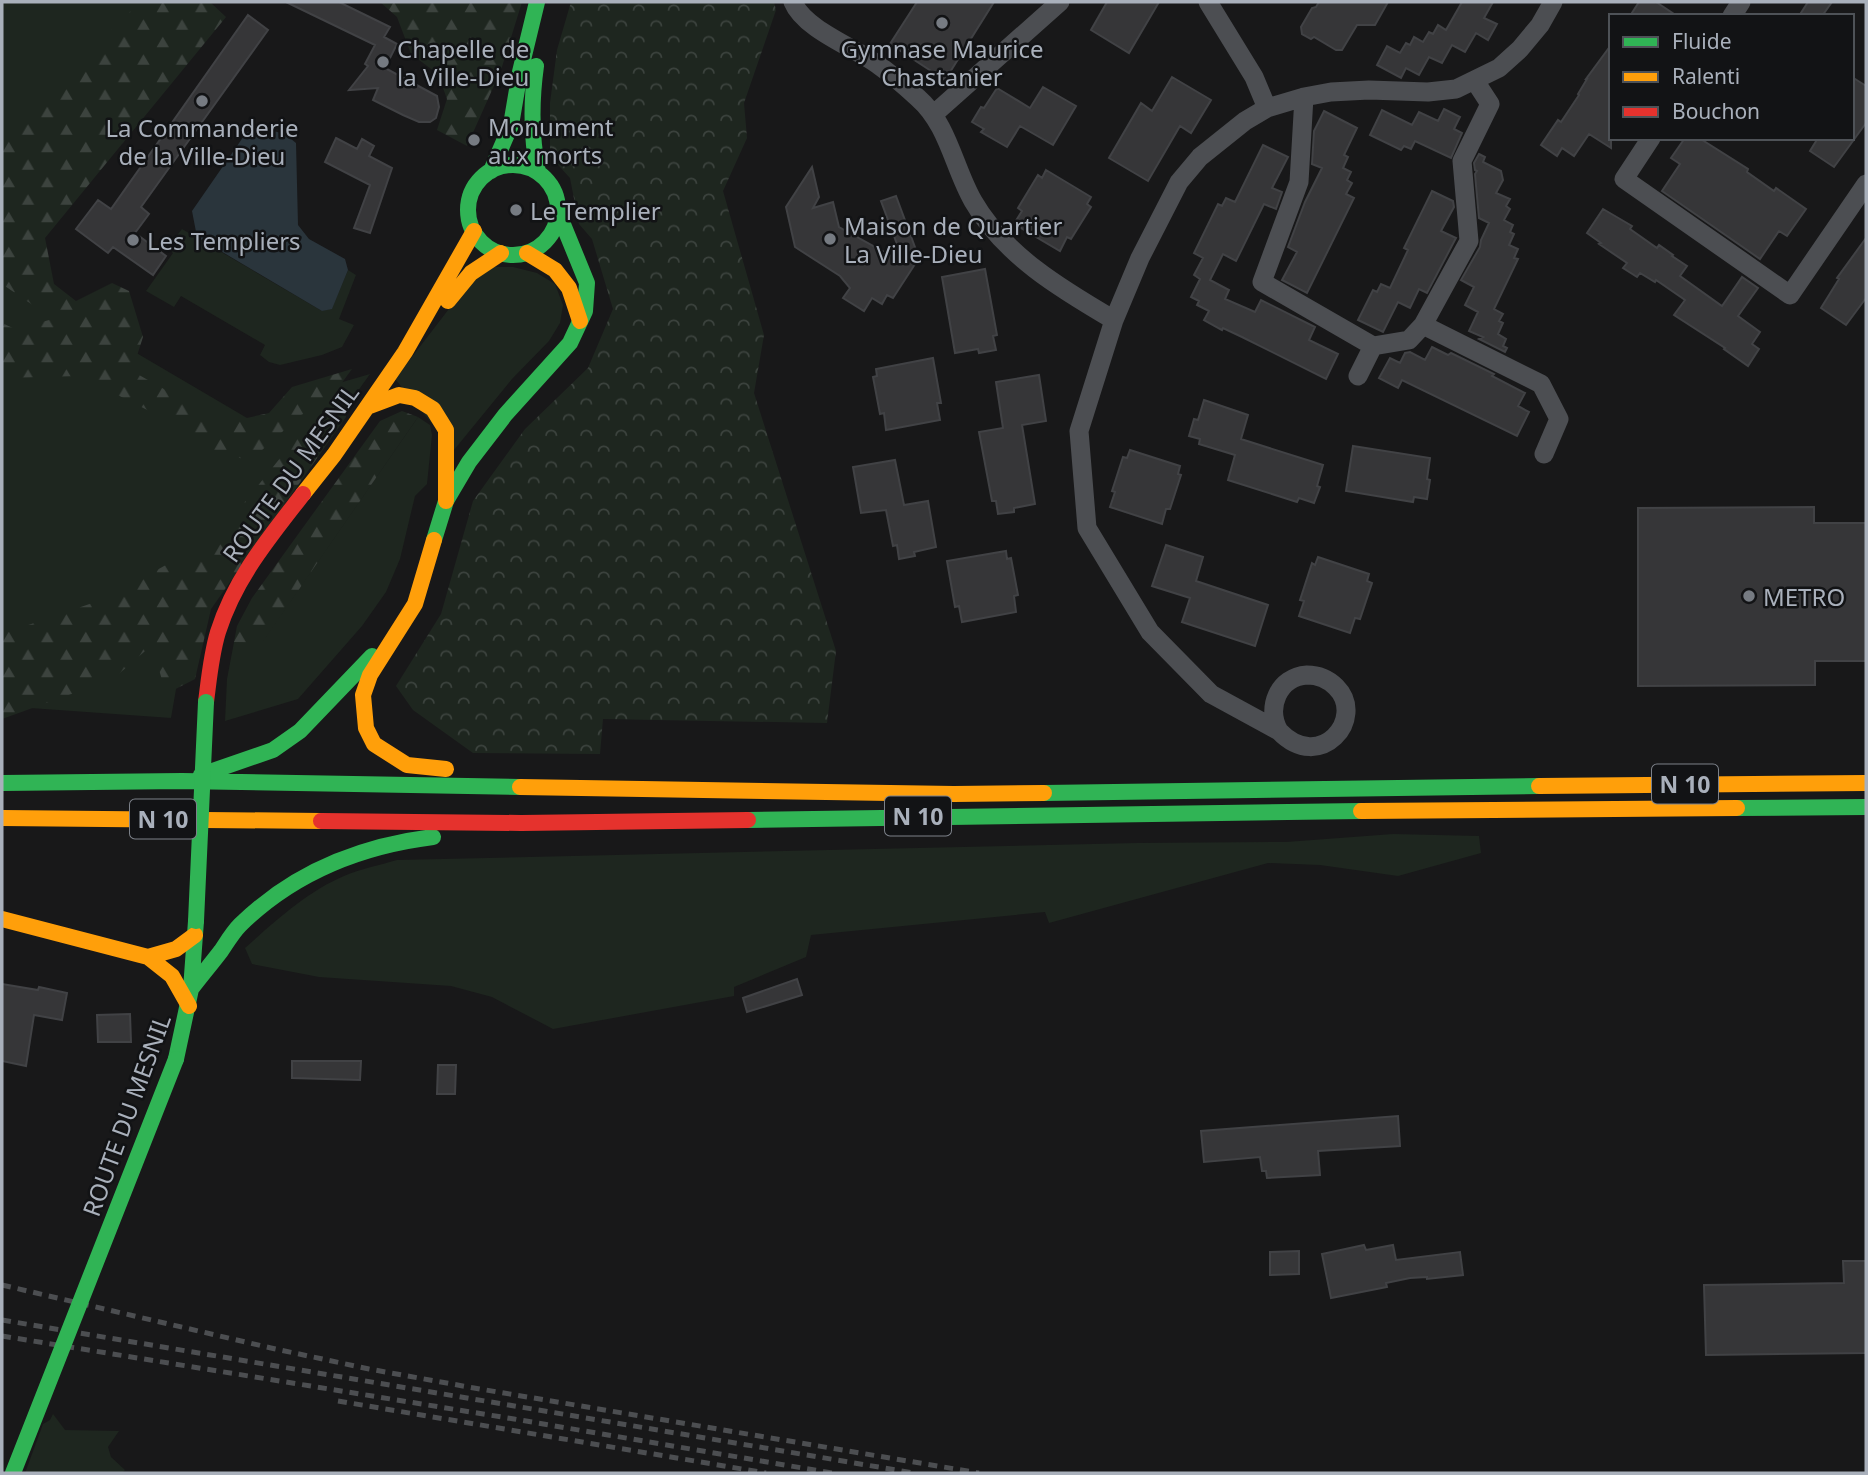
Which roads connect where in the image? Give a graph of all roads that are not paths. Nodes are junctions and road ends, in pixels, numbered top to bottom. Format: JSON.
{"nodes":[{"id":1,"x":537,"y":2,"type":"edge"},
{"id":2,"x":552,"y":2,"type":"edge"},
{"id":3,"x":793,"y":2,"type":"edge"},
{"id":4,"x":1060,"y":2,"type":"edge"},
{"id":5,"x":1208,"y":2,"type":"edge"},
{"id":6,"x":1553,"y":2,"type":"edge"},
{"id":7,"x":1475,"y":81,"type":"junction"},
{"id":8,"x":1304,"y":97,"type":"junction"},
{"id":9,"x":1266,"y":108,"type":"junction"},
{"id":10,"x":934,"y":114,"type":"junction"},
{"id":11,"x":1650,"y":140,"type":"edge"},
{"id":12,"x":491,"y":171,"type":"junction"},
{"id":13,"x":538,"y":172,"type":"junction"},
{"id":14,"x":1866,"y":184,"type":"edge"},
{"id":15,"x":558,"y":212,"type":"junction"},
{"id":16,"x":474,"y":231,"type":"junction"},
{"id":17,"x":501,"y":253,"type":"junction"},
{"id":18,"x":527,"y":253,"type":"junction"},
{"id":19,"x":1114,"y":320,"type":"junction"},
{"id":20,"x":580,"y":321,"type":"junction"},
{"id":21,"x":1423,"y":325,"type":"junction"},
{"id":22,"x":1373,"y":345,"type":"junction"},
{"id":23,"x":405,"y":352,"type":"junction"},
{"id":24,"x":1358,"y":376,"type":"dead end"},
{"id":25,"x":367,"y":407,"type":"junction"},
{"id":26,"x":1544,"y":454,"type":"dead end"},
{"id":27,"x":446,"y":501,"type":"junction"},
{"id":28,"x":401,"y":626,"type":"junction"},
{"id":29,"x":1279,"y":732,"type":"dead end"},
{"id":30,"x":1864,"y":775,"type":"edge"},
{"id":31,"x":182,"y":781,"type":"junction"},
{"id":32,"x":2,"y":783,"type":"edge"},
{"id":33,"x":495,"y":788,"type":"junction"},
{"id":34,"x":1866,"y":807,"type":"edge"},
{"id":35,"x":2,"y":818,"type":"edge"},
{"id":36,"x":521,"y":823,"type":"junction"},
{"id":37,"x":2,"y":919,"type":"edge"},
{"id":38,"x":196,"y":928,"type":"junction"},
{"id":39,"x":148,"y":957,"type":"junction"},
{"id":40,"x":190,"y":998,"type":"junction"},
{"id":41,"x":13,"y":1473,"type":"edge"}],
"edges":[{"from":1,"to":12,"type":"main road"},
{"from":2,"to":13,"type":"main road"},
{"from":3,"to":10,"type":"street"},
{"from":4,"to":10,"type":"street"},
{"from":5,"to":9,"type":"street"},
{"from":6,"to":7,"type":"street"},
{"from":7,"to":8,"type":"street"},
{"from":7,"to":21,"type":"street"},
{"from":8,"to":9,"type":"street"},
{"from":8,"to":22,"type":"street"},
{"from":9,"to":19,"type":"street"},
{"from":10,"to":19,"type":"street"},
{"from":11,"to":14,"type":"street"},
{"from":12,"to":13,"type":"main road"},
{"from":12,"to":16,"type":"main road"},
{"from":13,"to":15,"type":"main road"},
{"from":15,"to":18,"type":"main road"},
{"from":15,"to":20,"type":"main road"},
{"from":16,"to":17,"type":"main road"},
{"from":16,"to":23,"type":"main road","name":"ROUTE DU MESNIL"},
{"from":17,"to":18,"type":"main road"},
{"from":17,"to":23,"type":"main road","name":"ROUTE DU MESNIL"},
{"from":18,"to":20,"type":"main road"},
{"from":19,"to":29,"type":"street"},
{"from":20,"to":27,"type":"main road"},
{"from":21,"to":22,"type":"street"},
{"from":21,"to":26,"type":"street"},
{"from":22,"to":24,"type":"street"},
{"from":23,"to":25,"type":"main road","name":"ROUTE DU MESNIL"},
{"from":25,"to":27,"type":"main road"},
{"from":25,"to":38,"type":"main road","name":"ROUTE DU MESNIL","bridge":true},
{"from":27,"to":28,"type":"main road"},
{"from":28,"to":31,"type":"main road"},
{"from":28,"to":33,"type":"main road"},
{"from":30,"to":33,"type":"main road","number":"N 10"},
{"from":31,"to":32,"type":"main road","number":"N 10"},
{"from":31,"to":33,"type":"main road","number":"N 10"},
{"from":34,"to":36,"type":"main road","number":"N 10"},
{"from":35,"to":36,"type":"main road","number":"N 10"},
{"from":36,"to":40,"type":"main road"},
{"from":37,"to":39,"type":"main road"},
{"from":38,"to":39,"type":"main road"},
{"from":38,"to":40,"type":"main road","name":"ROUTE DU MESNIL"},
{"from":39,"to":40,"type":"main road"},
{"from":40,"to":41,"type":"main road","name":"ROUTE DU MESNIL","bridge":true}]}
